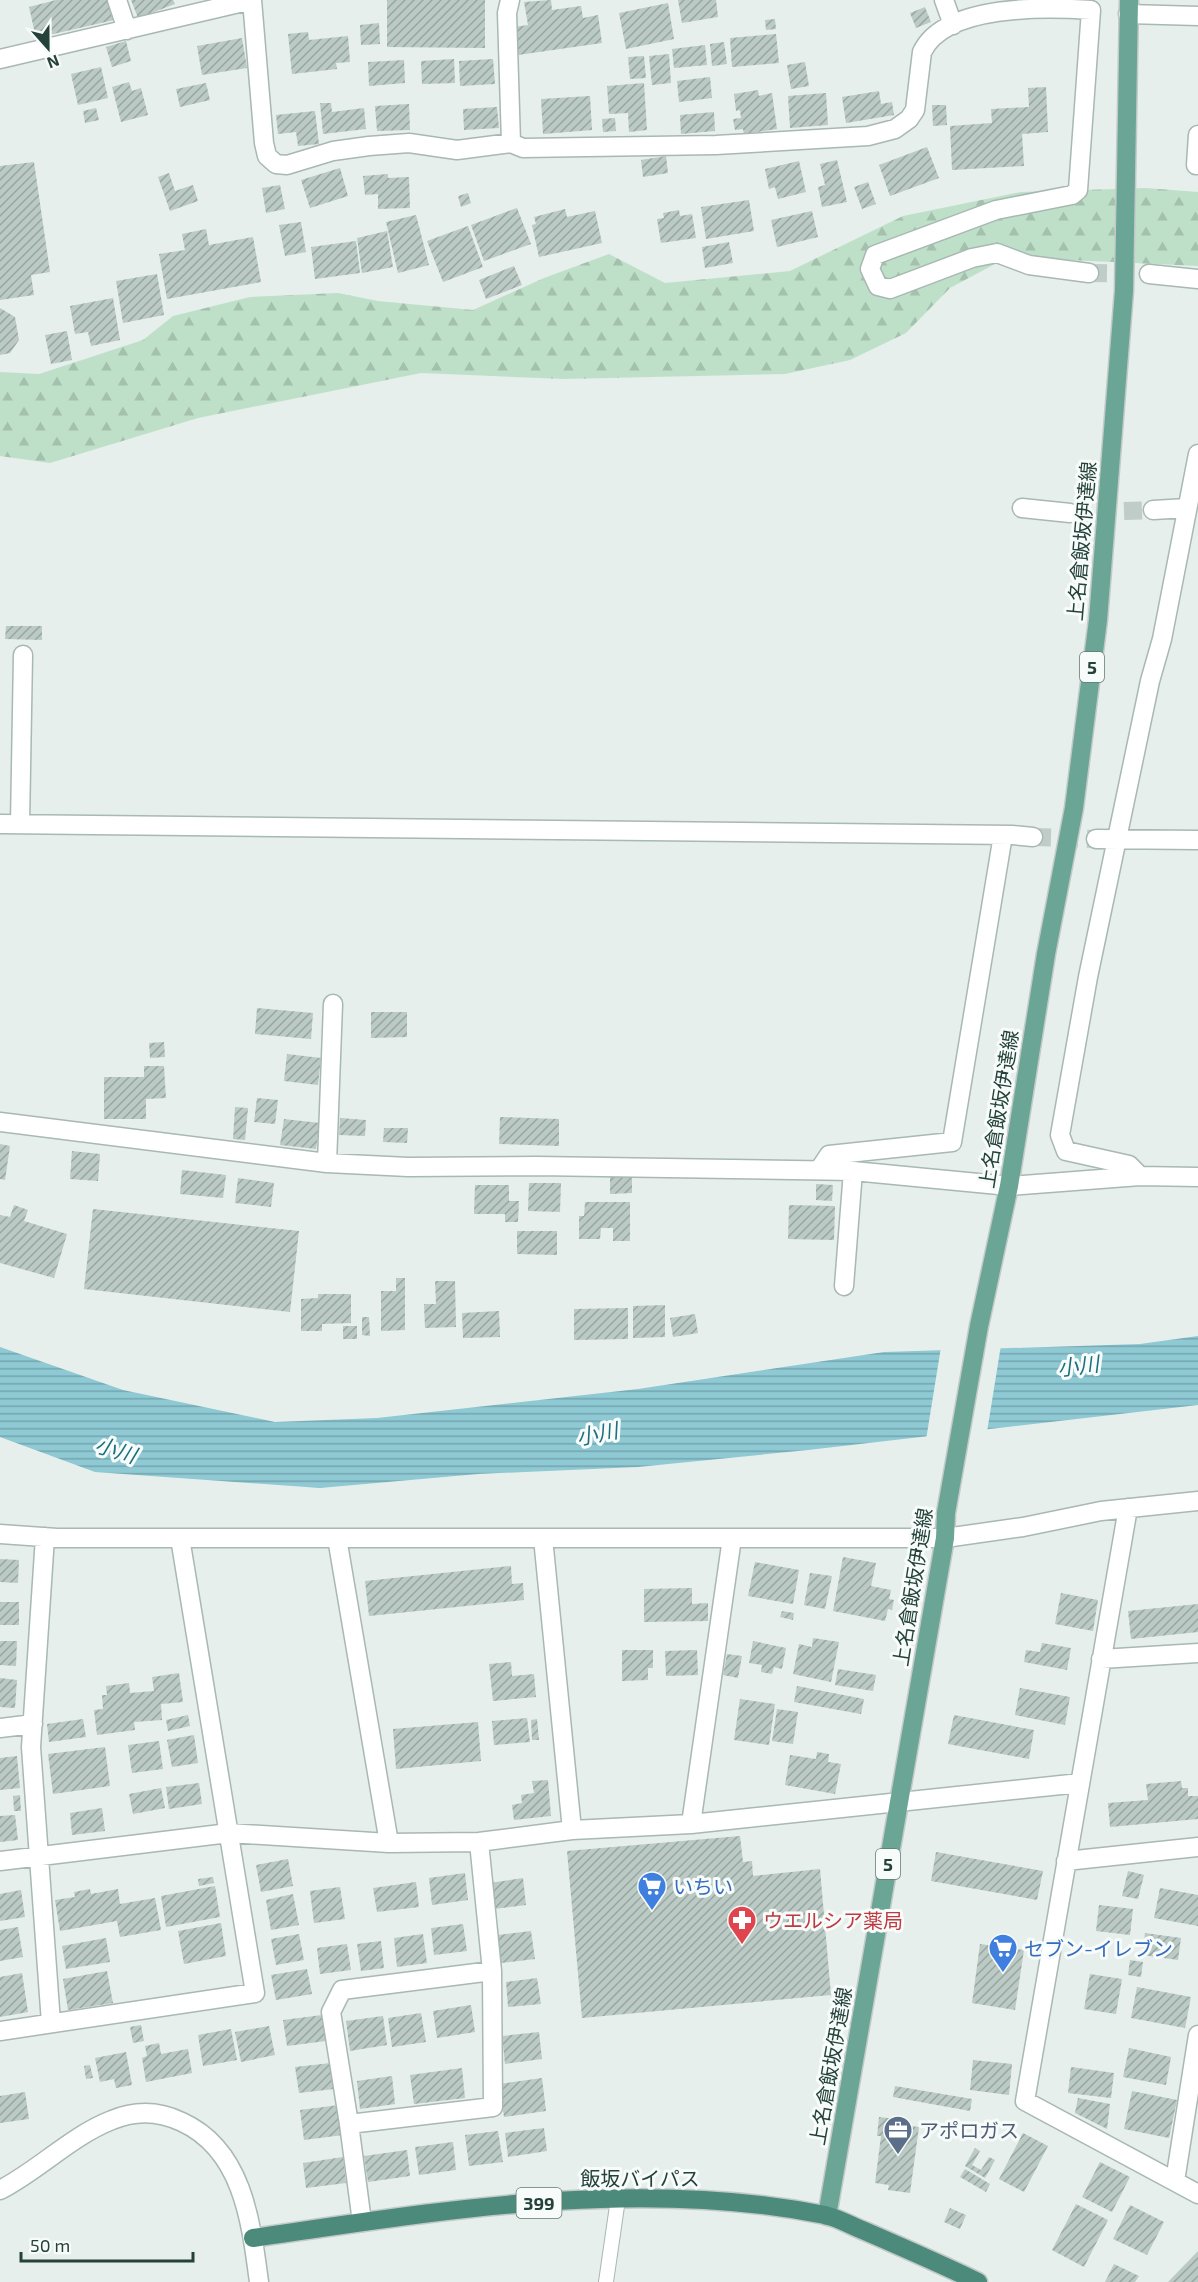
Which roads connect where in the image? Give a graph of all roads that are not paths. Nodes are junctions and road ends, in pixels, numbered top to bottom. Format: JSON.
{"nodes":[{"id":1,"x":117,"y":0,"type":"edge"},
{"id":2,"x":252,"y":0,"type":"edge"},
{"id":3,"x":510,"y":0,"type":"edge"},
{"id":4,"x":944,"y":0,"type":"edge"},
{"id":5,"x":1128,"y":7,"type":"edge"},
{"id":6,"x":1198,"y":16,"type":"edge"},
{"id":7,"x":953,"y":25,"type":"junction"},
{"id":8,"x":127,"y":30,"type":"junction"},
{"id":9,"x":0,"y":59,"type":"edge"},
{"id":10,"x":1198,"y":135,"type":"edge"},
{"id":11,"x":511,"y":143,"type":"junction"},
{"id":12,"x":1196,"y":165,"type":"dead end"},
{"id":13,"x":1089,"y":273,"type":"tunnel mouth"},
{"id":14,"x":1149,"y":274,"type":"tunnel mouth"},
{"id":15,"x":1198,"y":279,"type":"edge"},
{"id":16,"x":1198,"y":454,"type":"edge"},
{"id":17,"x":1022,"y":508,"type":"dead end"},
{"id":18,"x":1187,"y":508,"type":"junction"},
{"id":19,"x":1153,"y":510,"type":"tunnel mouth"},
{"id":20,"x":1070,"y":513,"type":"tunnel mouth"},
{"id":21,"x":23,"y":655,"type":"dead end"},
{"id":22,"x":0,"y":824,"type":"edge"},
{"id":23,"x":20,"y":824,"type":"junction"},
{"id":24,"x":1003,"y":835,"type":"junction"},
{"id":25,"x":1033,"y":837,"type":"tunnel mouth"},
{"id":26,"x":1096,"y":838,"type":"tunnel mouth"},
{"id":27,"x":1116,"y":839,"type":"junction"},
{"id":28,"x":1198,"y":840,"type":"edge"},
{"id":29,"x":333,"y":1004,"type":"dead end"},
{"id":30,"x":0,"y":1122,"type":"edge"},
{"id":31,"x":327,"y":1162,"type":"junction"},
{"id":32,"x":819,"y":1170,"type":"junction"},
{"id":33,"x":853,"y":1171,"type":"junction"},
{"id":34,"x":1140,"y":1176,"type":"junction"},
{"id":35,"x":1198,"y":1177,"type":"edge"},
{"id":36,"x":1009,"y":1185,"type":"junction"},
{"id":37,"x":844,"y":1286,"type":"dead end"},
{"id":38,"x":1198,"y":1501,"type":"edge"},
{"id":39,"x":1128,"y":1508,"type":"junction"},
{"id":40,"x":0,"y":1534,"type":"edge"},
{"id":41,"x":45,"y":1537,"type":"junction"},
{"id":42,"x":180,"y":1538,"type":"junction"},
{"id":43,"x":338,"y":1538,"type":"junction"},
{"id":44,"x":543,"y":1538,"type":"junction"},
{"id":45,"x":732,"y":1538,"type":"junction"},
{"id":46,"x":945,"y":1538,"type":"junction"},
{"id":47,"x":1198,"y":1653,"type":"edge"},
{"id":48,"x":1101,"y":1659,"type":"junction"},
{"id":49,"x":33,"y":1724,"type":"junction"},
{"id":50,"x":0,"y":1728,"type":"edge"},
{"id":51,"x":1080,"y":1783,"type":"junction"},
{"id":52,"x":899,"y":1802,"type":"junction"},
{"id":53,"x":691,"y":1824,"type":"junction"},
{"id":54,"x":573,"y":1830,"type":"junction"},
{"id":55,"x":229,"y":1833,"type":"junction"},
{"id":56,"x":479,"y":1842,"type":"junction"},
{"id":57,"x":389,"y":1843,"type":"junction"},
{"id":58,"x":1198,"y":1847,"type":"edge"},
{"id":59,"x":39,"y":1858,"type":"junction"},
{"id":60,"x":1066,"y":1861,"type":"junction"},
{"id":61,"x":0,"y":1862,"type":"edge"},
{"id":62,"x":492,"y":1971,"type":"junction"},
{"id":63,"x":51,"y":2023,"type":"junction"},
{"id":64,"x":0,"y":2031,"type":"edge"},
{"id":65,"x":1198,"y":2035,"type":"edge"},
{"id":66,"x":1194,"y":2086,"type":"edge"},
{"id":67,"x":349,"y":2124,"type":"junction"},
{"id":68,"x":1175,"y":2181,"type":"junction"},
{"id":69,"x":0,"y":2190,"type":"edge"},
{"id":70,"x":1198,"y":2194,"type":"edge"},
{"id":71,"x":618,"y":2199,"type":"junction"},
{"id":72,"x":827,"y":2216,"type":"junction"},
{"id":73,"x":362,"y":2222,"type":"junction"},
{"id":74,"x":253,"y":2238,"type":"junction"},
{"id":75,"x":259,"y":2282,"type":"edge"},
{"id":76,"x":606,"y":2282,"type":"edge"},
{"id":77,"x":978,"y":2282,"type":"edge"}],
"edges":[{"from":1,"to":8,"type":"street"},
{"from":2,"to":8,"type":"street"},
{"from":2,"to":11,"type":"street"},
{"from":3,"to":11,"type":"street"},
{"from":4,"to":7,"type":"street"},
{"from":5,"to":6,"type":"street"},
{"from":5,"to":36,"type":"main road","name":"上名倉飯坂伊達線","number":"5"},
{"from":7,"to":11,"type":"street"},
{"from":7,"to":13,"type":"street"},
{"from":8,"to":9,"type":"street"},
{"from":10,"to":12,"type":"street"},
{"from":14,"to":15,"type":"street"},
{"from":16,"to":18,"type":"street"},
{"from":17,"to":20,"type":"street"},
{"from":18,"to":19,"type":"street"},
{"from":18,"to":27,"type":"street"},
{"from":21,"to":23,"type":"street"},
{"from":22,"to":23,"type":"street"},
{"from":23,"to":24,"type":"street"},
{"from":24,"to":25,"type":"street"},
{"from":24,"to":32,"type":"street"},
{"from":26,"to":27,"type":"street"},
{"from":27,"to":28,"type":"street"},
{"from":27,"to":34,"type":"street"},
{"from":29,"to":31,"type":"street"},
{"from":30,"to":31,"type":"street"},
{"from":31,"to":32,"type":"street"},
{"from":32,"to":33,"type":"street"},
{"from":33,"to":36,"type":"street"},
{"from":33,"to":37,"type":"street"},
{"from":34,"to":35,"type":"street"},
{"from":34,"to":36,"type":"street"},
{"from":36,"to":46,"type":"main road","name":"上名倉飯坂伊達線","number":"5"},
{"from":38,"to":39,"type":"street"},
{"from":39,"to":46,"type":"street"},
{"from":39,"to":48,"type":"street"},
{"from":40,"to":41,"type":"street"},
{"from":41,"to":42,"type":"street"},
{"from":41,"to":49,"type":"street"},
{"from":42,"to":43,"type":"street"},
{"from":42,"to":55,"type":"street"},
{"from":43,"to":44,"type":"street"},
{"from":43,"to":57,"type":"street"},
{"from":44,"to":45,"type":"street"},
{"from":44,"to":54,"type":"street"},
{"from":45,"to":46,"type":"street"},
{"from":45,"to":53,"type":"street"},
{"from":46,"to":52,"type":"main road","name":"上名倉飯坂伊達線","number":"5"},
{"from":47,"to":48,"type":"street"},
{"from":48,"to":51,"type":"street"},
{"from":49,"to":50,"type":"street"},
{"from":49,"to":59,"type":"street"},
{"from":51,"to":52,"type":"street"},
{"from":51,"to":60,"type":"street"},
{"from":52,"to":53,"type":"street"},
{"from":52,"to":72,"type":"main road","name":"上名倉飯坂伊達線","number":"5"},
{"from":53,"to":54,"type":"street"},
{"from":54,"to":56,"type":"street"},
{"from":55,"to":57,"type":"street"},
{"from":55,"to":59,"type":"street"},
{"from":55,"to":63,"type":"street"},
{"from":56,"to":57,"type":"street"},
{"from":56,"to":62,"type":"street"},
{"from":58,"to":60,"type":"street"},
{"from":59,"to":61,"type":"street"},
{"from":59,"to":63,"type":"street"},
{"from":60,"to":68,"type":"street"},
{"from":62,"to":67,"type":"street"},
{"from":62,"to":67,"type":"street"},
{"from":63,"to":64,"type":"street"},
{"from":65,"to":66,"type":"street"},
{"from":66,"to":68,"type":"street"},
{"from":67,"to":73,"type":"street"},
{"from":68,"to":70,"type":"street"},
{"from":69,"to":74,"type":"street"},
{"from":71,"to":72,"type":"highway","name":"飯坂バイパス","number":"399"},
{"from":71,"to":73,"type":"highway","name":"飯坂バイパス","number":"399"},
{"from":71,"to":76,"type":"lane"},
{"from":72,"to":77,"type":"highway","name":"飯坂バイパス","number":"399"},
{"from":73,"to":74,"type":"highway","name":"飯坂バイパス","number":"399"},
{"from":74,"to":75,"type":"street"}]}
